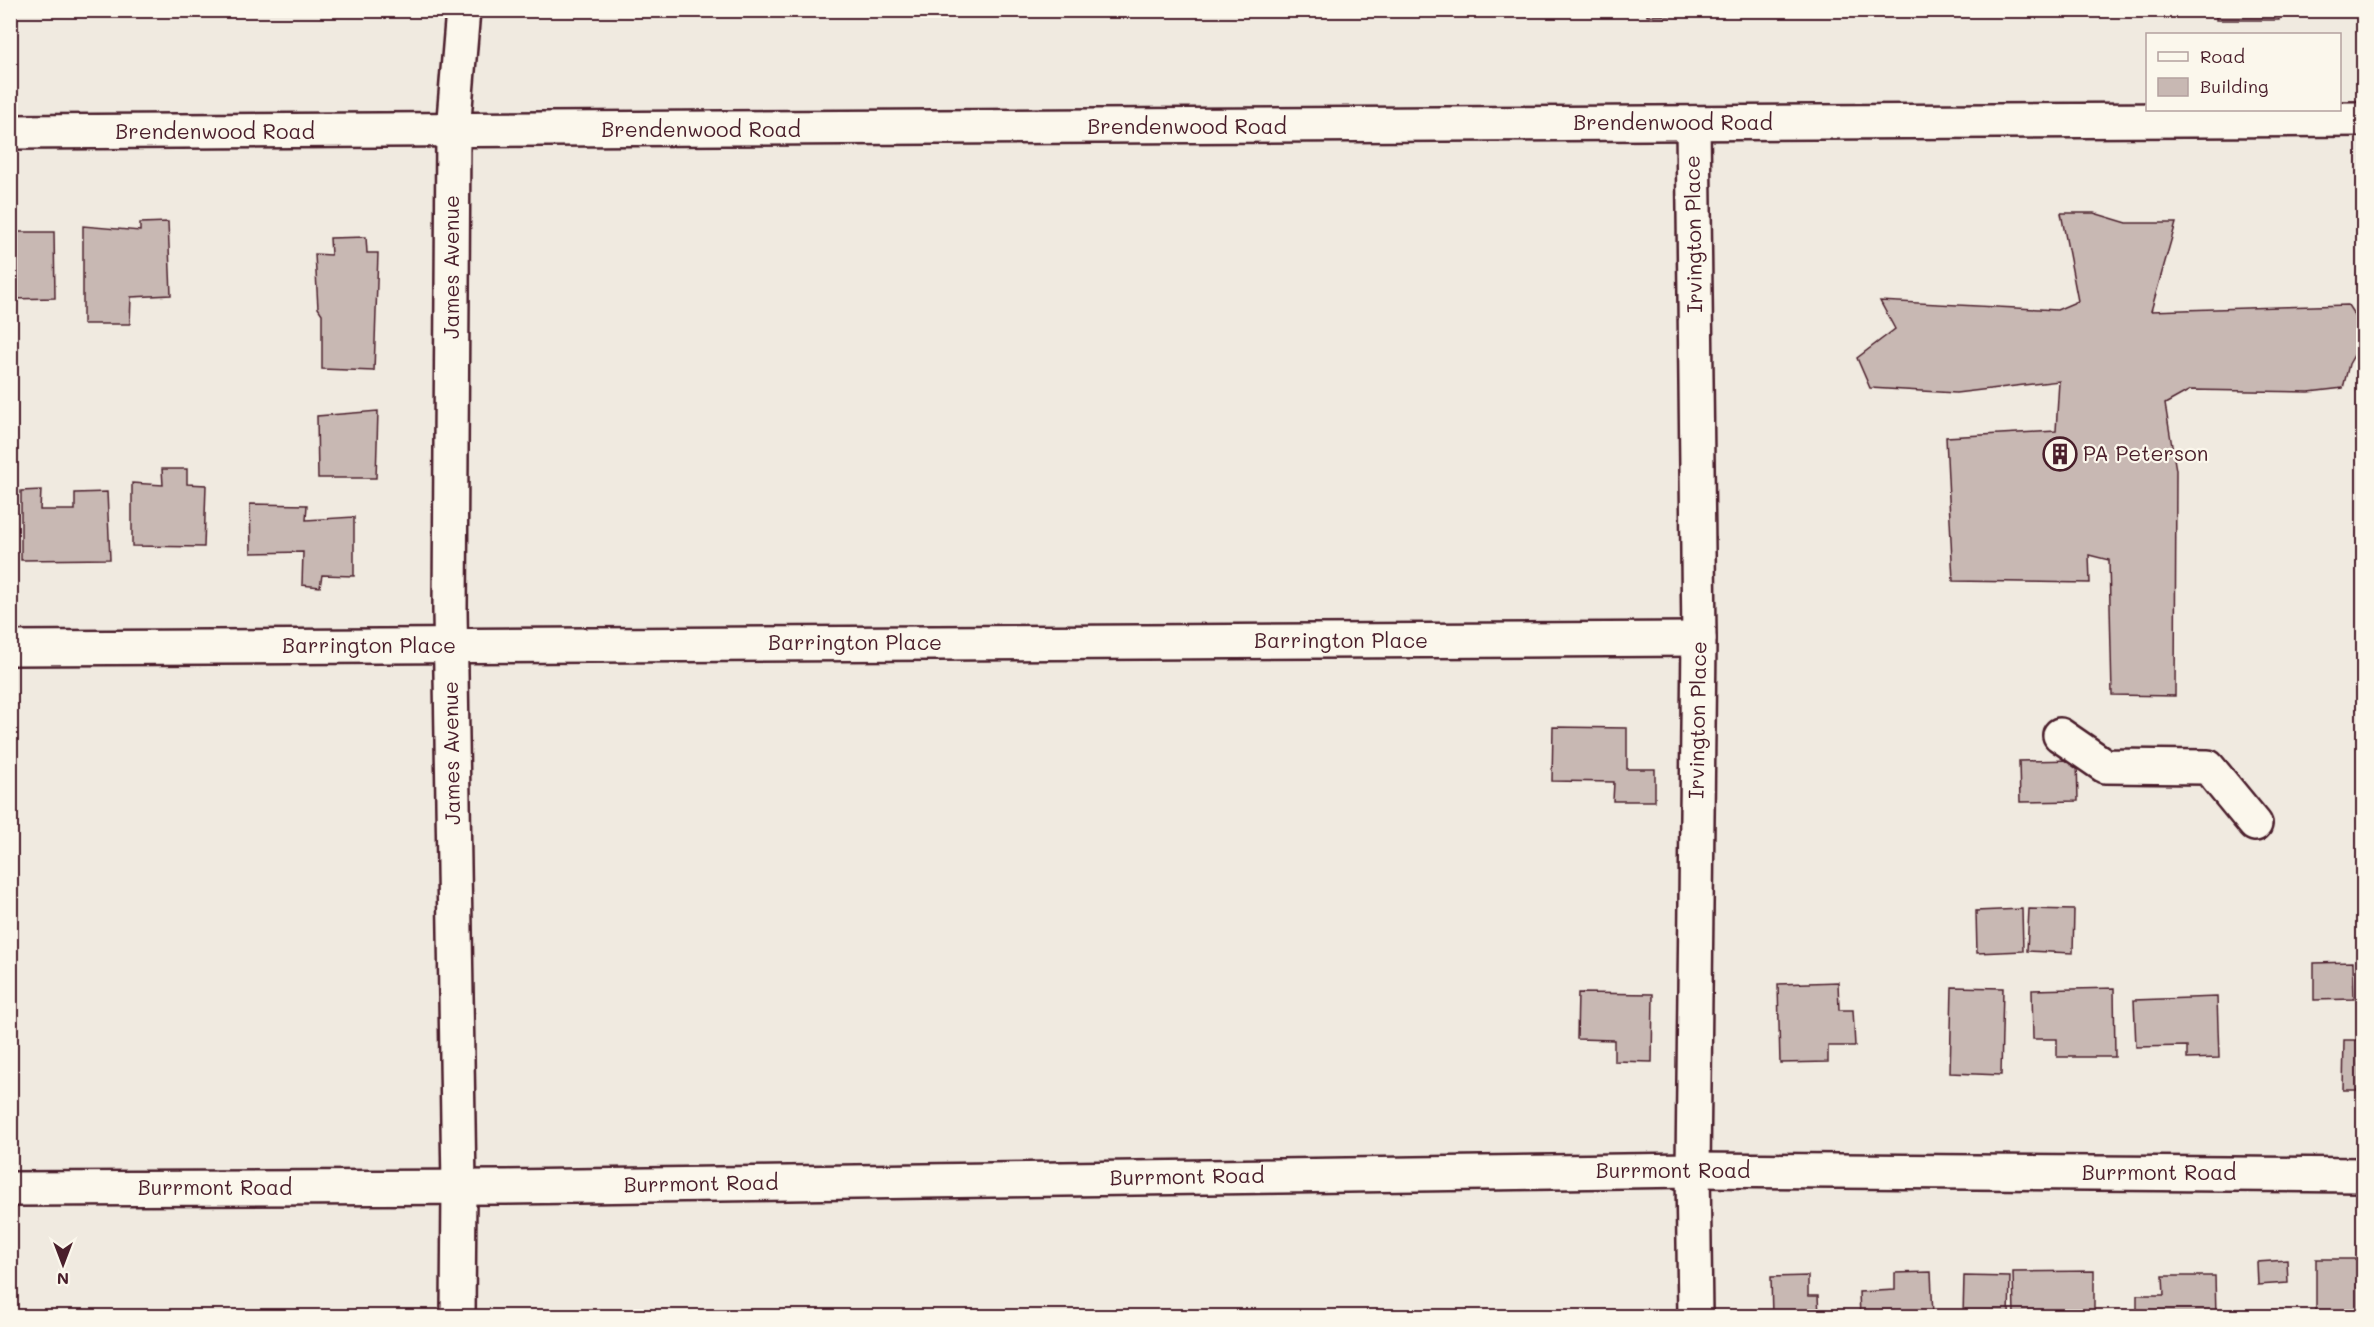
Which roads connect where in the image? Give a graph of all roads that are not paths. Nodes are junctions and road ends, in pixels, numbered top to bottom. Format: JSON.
{"nodes":[{"id":1,"x":463,"y":10,"type":"edge"},
{"id":2,"x":2364,"y":119,"type":"edge"},
{"id":3,"x":1693,"y":123,"type":"junction"},
{"id":4,"x":453,"y":131,"type":"junction"},
{"id":5,"x":10,"y":132,"type":"edge"},
{"id":6,"x":1699,"y":639,"type":"junction"},
{"id":7,"x":450,"y":646,"type":"junction"},
{"id":8,"x":10,"y":648,"type":"edge"},
{"id":9,"x":2060,"y":735,"type":"dead end"},
{"id":10,"x":2255,"y":824,"type":"dead end"},
{"id":11,"x":1693,"y":1170,"type":"junction"},
{"id":12,"x":2364,"y":1175,"type":"edge"},
{"id":13,"x":459,"y":1187,"type":"junction"},
{"id":14,"x":10,"y":1189,"type":"edge"},
{"id":15,"x":458,"y":1317,"type":"edge"},
{"id":16,"x":1695,"y":1317,"type":"edge"}],
"edges":[{"from":1,"to":4,"type":"street","name":"James Avenue"},
{"from":2,"to":3,"type":"street","name":"Brendenwood Road"},
{"from":3,"to":4,"type":"street","name":"Brendenwood Road"},
{"from":3,"to":6,"type":"street","name":"Irvington Place"},
{"from":4,"to":5,"type":"street","name":"Brendenwood Road"},
{"from":4,"to":7,"type":"street","name":"James Avenue"},
{"from":6,"to":7,"type":"street","name":"Barrington Place"},
{"from":6,"to":11,"type":"street","name":"Irvington Place"},
{"from":7,"to":8,"type":"street","name":"Barrington Place"},
{"from":7,"to":13,"type":"street","name":"James Avenue"},
{"from":9,"to":10,"type":"street"},
{"from":11,"to":12,"type":"street","name":"Burrmont Road"},
{"from":11,"to":13,"type":"street","name":"Burrmont Road"},
{"from":11,"to":16,"type":"street","name":"Irvington Place"},
{"from":13,"to":14,"type":"street","name":"Burrmont Road"},
{"from":13,"to":15,"type":"street","name":"James Avenue"}]}
